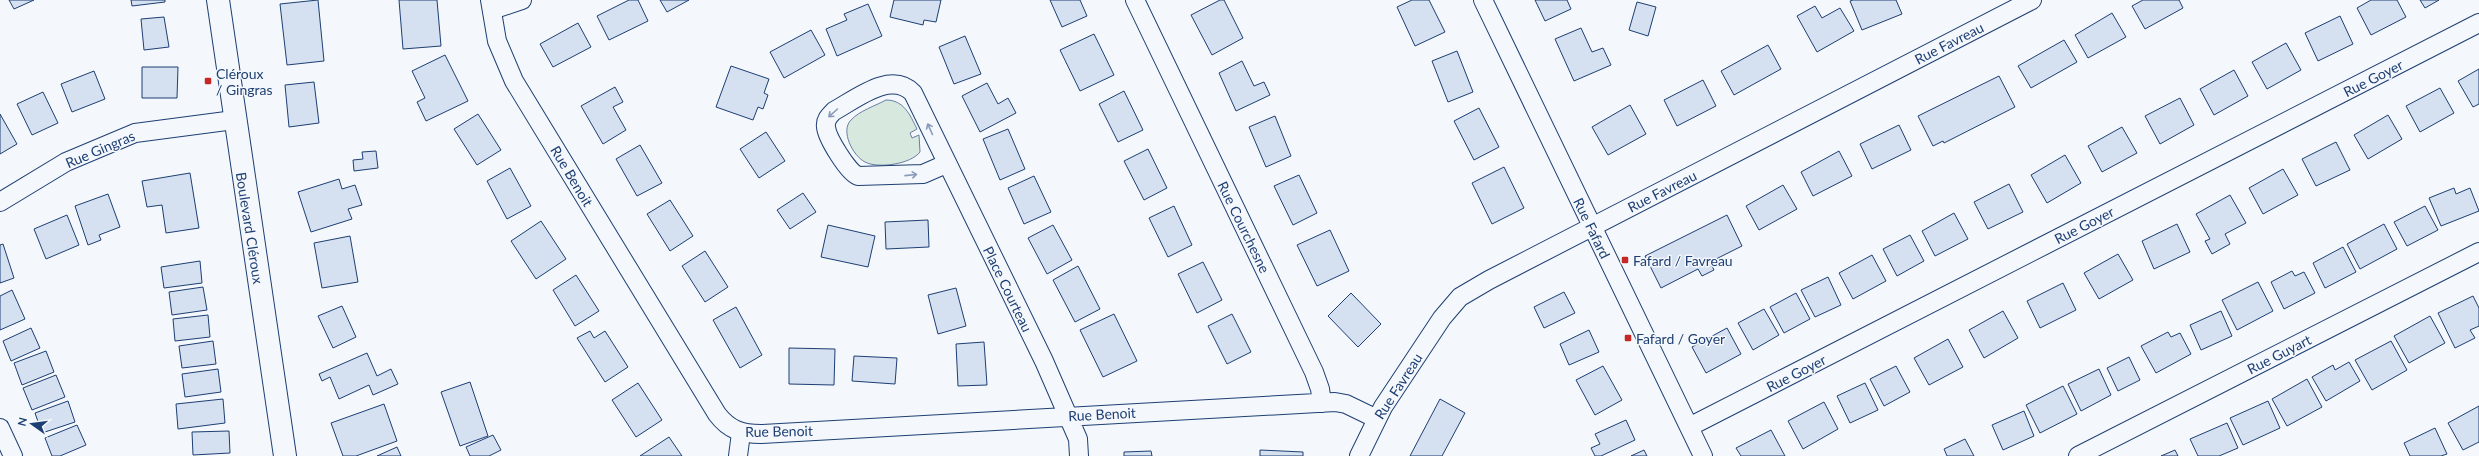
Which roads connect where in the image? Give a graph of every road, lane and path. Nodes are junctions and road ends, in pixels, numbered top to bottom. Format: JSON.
{"nodes":[{"id":1,"x":218,"y":0,"type":"edge"},
{"id":2,"x":522,"y":0,"type":"edge"},
{"id":3,"x":1135,"y":0,"type":"edge"},
{"id":4,"x":1483,"y":0,"type":"edge"},
{"id":5,"x":2032,"y":0,"type":"edge"},
{"id":6,"x":491,"y":5,"type":"edge"},
{"id":7,"x":2479,"y":23,"type":"edge"},
{"id":8,"x":234,"y":120,"type":"junction"},
{"id":9,"x":946,"y":164,"type":"junction"},
{"id":10,"x":0,"y":202,"type":"edge"},
{"id":11,"x":1592,"y":228,"type":"junction"},
{"id":12,"x":2479,"y":252,"type":"edge"},
{"id":13,"x":1322,"y":403,"type":"junction"},
{"id":14,"x":1068,"y":416,"type":"junction"},
{"id":15,"x":1377,"y":419,"type":"junction"},
{"id":16,"x":0,"y":428,"type":"edge"},
{"id":17,"x":1689,"y":428,"type":"junction"},
{"id":18,"x":741,"y":432,"type":"junction"},
{"id":19,"x":12,"y":456,"type":"edge"},
{"id":20,"x":285,"y":456,"type":"edge"},
{"id":21,"x":738,"y":456,"type":"edge"},
{"id":22,"x":1079,"y":456,"type":"edge"},
{"id":23,"x":1359,"y":456,"type":"edge"},
{"id":24,"x":1703,"y":456,"type":"edge"},
{"id":25,"x":2078,"y":456,"type":"edge"}],
"edges":[{"from":1,"to":8,"type":"street","name":"Boulevard Cléroux"},
{"from":2,"to":6,"type":"street"},
{"from":3,"to":13,"type":"street","name":"Rue Courchesne"},
{"from":4,"to":11,"type":"street","name":"Rue Fafard"},
{"from":5,"to":11,"type":"street","name":"Rue Favreau"},
{"from":6,"to":18,"type":"street","name":"Rue Benoit"},
{"from":7,"to":17,"type":"street","name":"Rue Goyer"},
{"from":8,"to":10,"type":"street","name":"Rue Gingras"},
{"from":8,"to":20,"type":"street","name":"Boulevard Cléroux"},
{"from":9,"to":9,"type":"street","name":"Place Courteau","one_way":true},
{"from":9,"to":14,"type":"street","name":"Place Courteau"},
{"from":11,"to":15,"type":"street","name":"Rue Favreau"},
{"from":11,"to":17,"type":"street","name":"Rue Fafard"},
{"from":12,"to":25,"type":"street","name":"Rue Guyart"},
{"from":13,"to":14,"type":"street","name":"Rue Benoit"},
{"from":13,"to":15,"type":"street"},
{"from":14,"to":18,"type":"street","name":"Rue Benoit"},
{"from":14,"to":22,"type":"street","name":"Place Courteau"},
{"from":15,"to":23,"type":"street","name":"Rue Favreau"},
{"from":16,"to":19,"type":"street"},
{"from":17,"to":24,"type":"street","name":"Rue Fafard"},
{"from":18,"to":21,"type":"street"}]}
